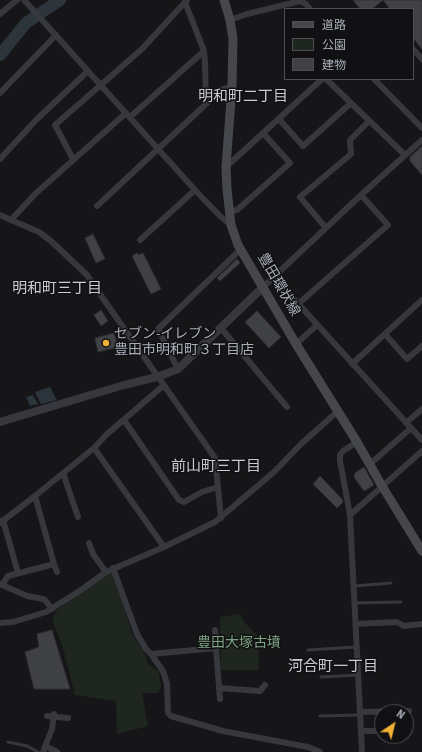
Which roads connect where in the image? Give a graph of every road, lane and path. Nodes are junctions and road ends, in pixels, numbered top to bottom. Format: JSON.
{"nodes":[{"id":1,"x":17,"y":0,"type":"edge"},
{"id":2,"x":24,"y":0,"type":"edge"},
{"id":3,"x":224,"y":0,"type":"edge"},
{"id":4,"x":186,"y":1,"type":"edge"},
{"id":5,"x":282,"y":2,"type":"edge"},
{"id":6,"x":309,"y":8,"type":"edge"},
{"id":7,"x":0,"y":14,"type":"edge"},
{"id":8,"x":230,"y":20,"type":"junction"},
{"id":9,"x":56,"y":35,"type":"junction"},
{"id":10,"x":414,"y":50,"type":"edge"},
{"id":11,"x":204,"y":51,"type":"junction"},
{"id":12,"x":422,"y":59,"type":"edge"},
{"id":13,"x":88,"y":71,"type":"junction"},
{"id":14,"x":321,"y":80,"type":"edge"},
{"id":15,"x":327,"y":80,"type":"edge"},
{"id":16,"x":375,"y":80,"type":"edge"},
{"id":17,"x":101,"y":86,"type":"junction"},
{"id":18,"x":232,"y":86,"type":"junction"},
{"id":19,"x":0,"y":93,"type":"edge"},
{"id":20,"x":351,"y":103,"type":"junction"},
{"id":21,"x":206,"y":104,"type":"junction"},
{"id":22,"x":128,"y":115,"type":"junction"},
{"id":23,"x":279,"y":119,"type":"junction"},
{"id":24,"x":369,"y":121,"type":"junction"},
{"id":25,"x":422,"y":128,"type":"edge"},
{"id":26,"x":263,"y":133,"type":"junction"},
{"id":27,"x":422,"y":140,"type":"edge"},
{"id":28,"x":158,"y":149,"type":"junction"},
{"id":29,"x":405,"y":155,"type":"junction"},
{"id":30,"x":0,"y":159,"type":"edge"},
{"id":31,"x":74,"y":160,"type":"junction"},
{"id":32,"x":226,"y":167,"type":"junction"},
{"id":33,"x":195,"y":190,"type":"junction"},
{"id":34,"x":361,"y":195,"type":"junction"},
{"id":35,"x":97,"y":206,"type":"dead end"},
{"id":36,"x":229,"y":212,"type":"junction"},
{"id":37,"x":0,"y":215,"type":"edge"},
{"id":38,"x":11,"y":220,"type":"junction"},
{"id":39,"x":232,"y":225,"type":"junction"},
{"id":40,"x":326,"y":228,"type":"junction"},
{"id":41,"x":140,"y":240,"type":"dead end"},
{"id":42,"x":241,"y":249,"type":"junction"},
{"id":43,"x":274,"y":277,"type":"junction"},
{"id":44,"x":262,"y":288,"type":"junction"},
{"id":45,"x":422,"y":300,"type":"edge"},
{"id":46,"x":298,"y":304,"type":"junction"},
{"id":47,"x":317,"y":325,"type":"junction"},
{"id":48,"x":221,"y":328,"type":"junction"},
{"id":49,"x":385,"y":334,"type":"junction"},
{"id":50,"x":296,"y":344,"type":"junction"},
{"id":51,"x":422,"y":346,"type":"edge"},
{"id":52,"x":352,"y":364,"type":"junction"},
{"id":53,"x":178,"y":369,"type":"junction"},
{"id":54,"x":157,"y":377,"type":"junction"},
{"id":55,"x":164,"y":385,"type":"junction"},
{"id":56,"x":287,"y":408,"type":"dead end"},
{"id":57,"x":422,"y":409,"type":"edge"},
{"id":58,"x":338,"y":411,"type":"junction"},
{"id":59,"x":124,"y":420,"type":"junction"},
{"id":60,"x":0,"y":422,"type":"edge"},
{"id":61,"x":409,"y":425,"type":"junction"},
{"id":62,"x":422,"y":440,"type":"edge"},
{"id":63,"x":357,"y":442,"type":"junction"},
{"id":64,"x":94,"y":448,"type":"junction"},
{"id":65,"x":422,"y":451,"type":"edge"},
{"id":66,"x":370,"y":464,"type":"junction"},
{"id":67,"x":63,"y":473,"type":"junction"},
{"id":68,"x":382,"y":486,"type":"junction"},
{"id":69,"x":218,"y":487,"type":"junction"},
{"id":70,"x":35,"y":496,"type":"junction"},
{"id":71,"x":350,"y":515,"type":"junction"},
{"id":72,"x":78,"y":517,"type":"dead end"},
{"id":73,"x":221,"y":518,"type":"junction"},
{"id":74,"x":2,"y":522,"type":"edge"},
{"id":75,"x":89,"y":543,"type":"dead end"},
{"id":76,"x":164,"y":547,"type":"junction"},
{"id":77,"x":422,"y":551,"type":"edge"},
{"id":78,"x":54,"y":564,"type":"junction"},
{"id":79,"x":113,"y":568,"type":"junction"},
{"id":80,"x":57,"y":572,"type":"dead end"},
{"id":81,"x":106,"y":572,"type":"junction"},
{"id":82,"x":18,"y":573,"type":"junction"},
{"id":83,"x":391,"y":583,"type":"dead end"},
{"id":84,"x":1,"y":584,"type":"edge"},
{"id":85,"x":354,"y":586,"type":"junction"},
{"id":86,"x":401,"y":602,"type":"dead end"},
{"id":87,"x":354,"y":603,"type":"junction"},
{"id":88,"x":52,"y":609,"type":"junction"},
{"id":89,"x":0,"y":623,"type":"edge"},
{"id":90,"x":356,"y":624,"type":"junction"},
{"id":91,"x":422,"y":624,"type":"edge"},
{"id":92,"x":215,"y":630,"type":"dead end"},
{"id":93,"x":357,"y":647,"type":"junction"},
{"id":94,"x":216,"y":648,"type":"junction"},
{"id":95,"x":308,"y":650,"type":"dead end"},
{"id":96,"x":151,"y":654,"type":"junction"},
{"id":97,"x":358,"y":675,"type":"junction"},
{"id":98,"x":321,"y":677,"type":"dead end"},
{"id":99,"x":265,"y":685,"type":"dead end"},
{"id":100,"x":219,"y":688,"type":"junction"},
{"id":101,"x":220,"y":699,"type":"dead end"},
{"id":102,"x":374,"y":712,"type":"edge"},
{"id":103,"x":360,"y":713,"type":"junction"},
{"id":104,"x":320,"y":716,"type":"dead end"},
{"id":105,"x":68,"y":718,"type":"dead end"},
{"id":106,"x":374,"y":730,"type":"edge"},
{"id":107,"x":361,"y":731,"type":"junction"},
{"id":108,"x":8,"y":742,"type":"dead end"},
{"id":109,"x":44,"y":749,"type":"edge"},
{"id":110,"x":307,"y":750,"type":"edge"},
{"id":111,"x":38,"y":752,"type":"edge"},
{"id":112,"x":57,"y":752,"type":"edge"},
{"id":113,"x":320,"y":752,"type":"edge"},
{"id":114,"x":362,"y":752,"type":"edge"}],
"edges":[{"from":1,"to":7,"type":"street"},
{"from":2,"to":9,"type":"street"},
{"from":3,"to":8,"type":"main road","name":"豊田環状線"},
{"from":4,"to":11,"type":"street"},
{"from":4,"to":17,"type":"street"},
{"from":5,"to":6,"type":"street"},
{"from":5,"to":8,"type":"street"},
{"from":8,"to":18,"type":"main road","name":"豊田環状線"},
{"from":9,"to":13,"type":"street"},
{"from":9,"to":19,"type":"street"},
{"from":10,"to":12,"type":"street"},
{"from":11,"to":21,"type":"street"},
{"from":11,"to":22,"type":"street"},
{"from":13,"to":17,"type":"street"},
{"from":13,"to":30,"type":"street"},
{"from":14,"to":23,"type":"street"},
{"from":15,"to":20,"type":"street"},
{"from":16,"to":25,"type":"street"},
{"from":17,"to":22,"type":"street"},
{"from":17,"to":31,"type":"street"},
{"from":18,"to":21,"type":"street"},
{"from":18,"to":32,"type":"main road","name":"豊田環状線"},
{"from":20,"to":23,"type":"street"},
{"from":20,"to":24,"type":"street"},
{"from":21,"to":28,"type":"street"},
{"from":22,"to":28,"type":"street"},
{"from":22,"to":31,"type":"street"},
{"from":23,"to":26,"type":"street"},
{"from":24,"to":29,"type":"street"},
{"from":24,"to":40,"type":"street"},
{"from":26,"to":32,"type":"street"},
{"from":26,"to":36,"type":"street"},
{"from":27,"to":29,"type":"street"},
{"from":28,"to":33,"type":"street"},
{"from":28,"to":35,"type":"street"},
{"from":29,"to":34,"type":"street"},
{"from":31,"to":38,"type":"street"},
{"from":32,"to":36,"type":"main road","name":"豊田環状線"},
{"from":33,"to":39,"type":"street"},
{"from":33,"to":41,"type":"street"},
{"from":34,"to":40,"type":"street"},
{"from":34,"to":46,"type":"street"},
{"from":36,"to":39,"type":"main road","name":"豊田環状線"},
{"from":37,"to":38,"type":"street"},
{"from":38,"to":54,"type":"street"},
{"from":39,"to":42,"type":"main road","name":"豊田環状線"},
{"from":40,"to":43,"type":"street"},
{"from":42,"to":44,"type":"main road","name":"豊田環状線"},
{"from":42,"to":53,"type":"street"},
{"from":43,"to":44,"type":"street"},
{"from":43,"to":46,"type":"street"},
{"from":44,"to":48,"type":"street"},
{"from":44,"to":50,"type":"main road","name":"豊田環状線"},
{"from":45,"to":49,"type":"street"},
{"from":46,"to":47,"type":"street"},
{"from":47,"to":50,"type":"street"},
{"from":47,"to":52,"type":"street"},
{"from":48,"to":53,"type":"street"},
{"from":48,"to":56,"type":"street"},
{"from":49,"to":51,"type":"street"},
{"from":49,"to":52,"type":"street"},
{"from":50,"to":58,"type":"main road","name":"豊田環状線"},
{"from":52,"to":61,"type":"street"},
{"from":53,"to":54,"type":"street"},
{"from":54,"to":55,"type":"street"},
{"from":54,"to":60,"type":"street"},
{"from":55,"to":59,"type":"street"},
{"from":55,"to":69,"type":"street"},
{"from":57,"to":61,"type":"street"},
{"from":58,"to":63,"type":"main road","name":"豊田環状線"},
{"from":58,"to":73,"type":"street"},
{"from":59,"to":64,"type":"street"},
{"from":59,"to":69,"type":"street"},
{"from":61,"to":62,"type":"street"},
{"from":61,"to":66,"type":"street"},
{"from":63,"to":66,"type":"main road","name":"豊田環状線"},
{"from":63,"to":71,"type":"street"},
{"from":64,"to":67,"type":"street"},
{"from":64,"to":76,"type":"street"},
{"from":65,"to":68,"type":"street"},
{"from":66,"to":68,"type":"main road","name":"豊田環状線"},
{"from":67,"to":70,"type":"street"},
{"from":67,"to":72,"type":"street"},
{"from":68,"to":71,"type":"street"},
{"from":68,"to":77,"type":"main road","name":"豊田環状線"},
{"from":69,"to":73,"type":"street"},
{"from":70,"to":74,"type":"street"},
{"from":70,"to":78,"type":"street"},
{"from":71,"to":85,"type":"street"},
{"from":73,"to":76,"type":"street"},
{"from":74,"to":82,"type":"street"},
{"from":75,"to":81,"type":"street"},
{"from":76,"to":79,"type":"street"},
{"from":78,"to":80,"type":"street"},
{"from":78,"to":82,"type":"street"},
{"from":79,"to":81,"type":"street"},
{"from":79,"to":96,"type":"street"},
{"from":81,"to":88,"type":"street"},
{"from":82,"to":84,"type":"street"},
{"from":83,"to":85,"type":"lane"},
{"from":84,"to":88,"type":"street"},
{"from":85,"to":87,"type":"street"},
{"from":86,"to":87,"type":"lane"},
{"from":87,"to":90,"type":"street"},
{"from":88,"to":89,"type":"street"},
{"from":90,"to":91,"type":"street"},
{"from":90,"to":93,"type":"street"},
{"from":92,"to":94,"type":"street"},
{"from":93,"to":95,"type":"lane"},
{"from":93,"to":97,"type":"street"},
{"from":94,"to":96,"type":"street"},
{"from":94,"to":100,"type":"street"},
{"from":96,"to":110,"type":"street"},
{"from":97,"to":98,"type":"lane"},
{"from":97,"to":103,"type":"street"},
{"from":99,"to":100,"type":"street"},
{"from":100,"to":101,"type":"street"},
{"from":102,"to":103,"type":"street"},
{"from":103,"to":104,"type":"lane"},
{"from":103,"to":107,"type":"street"},
{"from":105,"to":109,"type":"street"},
{"from":106,"to":107,"type":"street"},
{"from":107,"to":114,"type":"street"},
{"from":108,"to":111,"type":"lane"},
{"from":109,"to":112,"type":"street"},
{"from":110,"to":113,"type":"street"}]}
